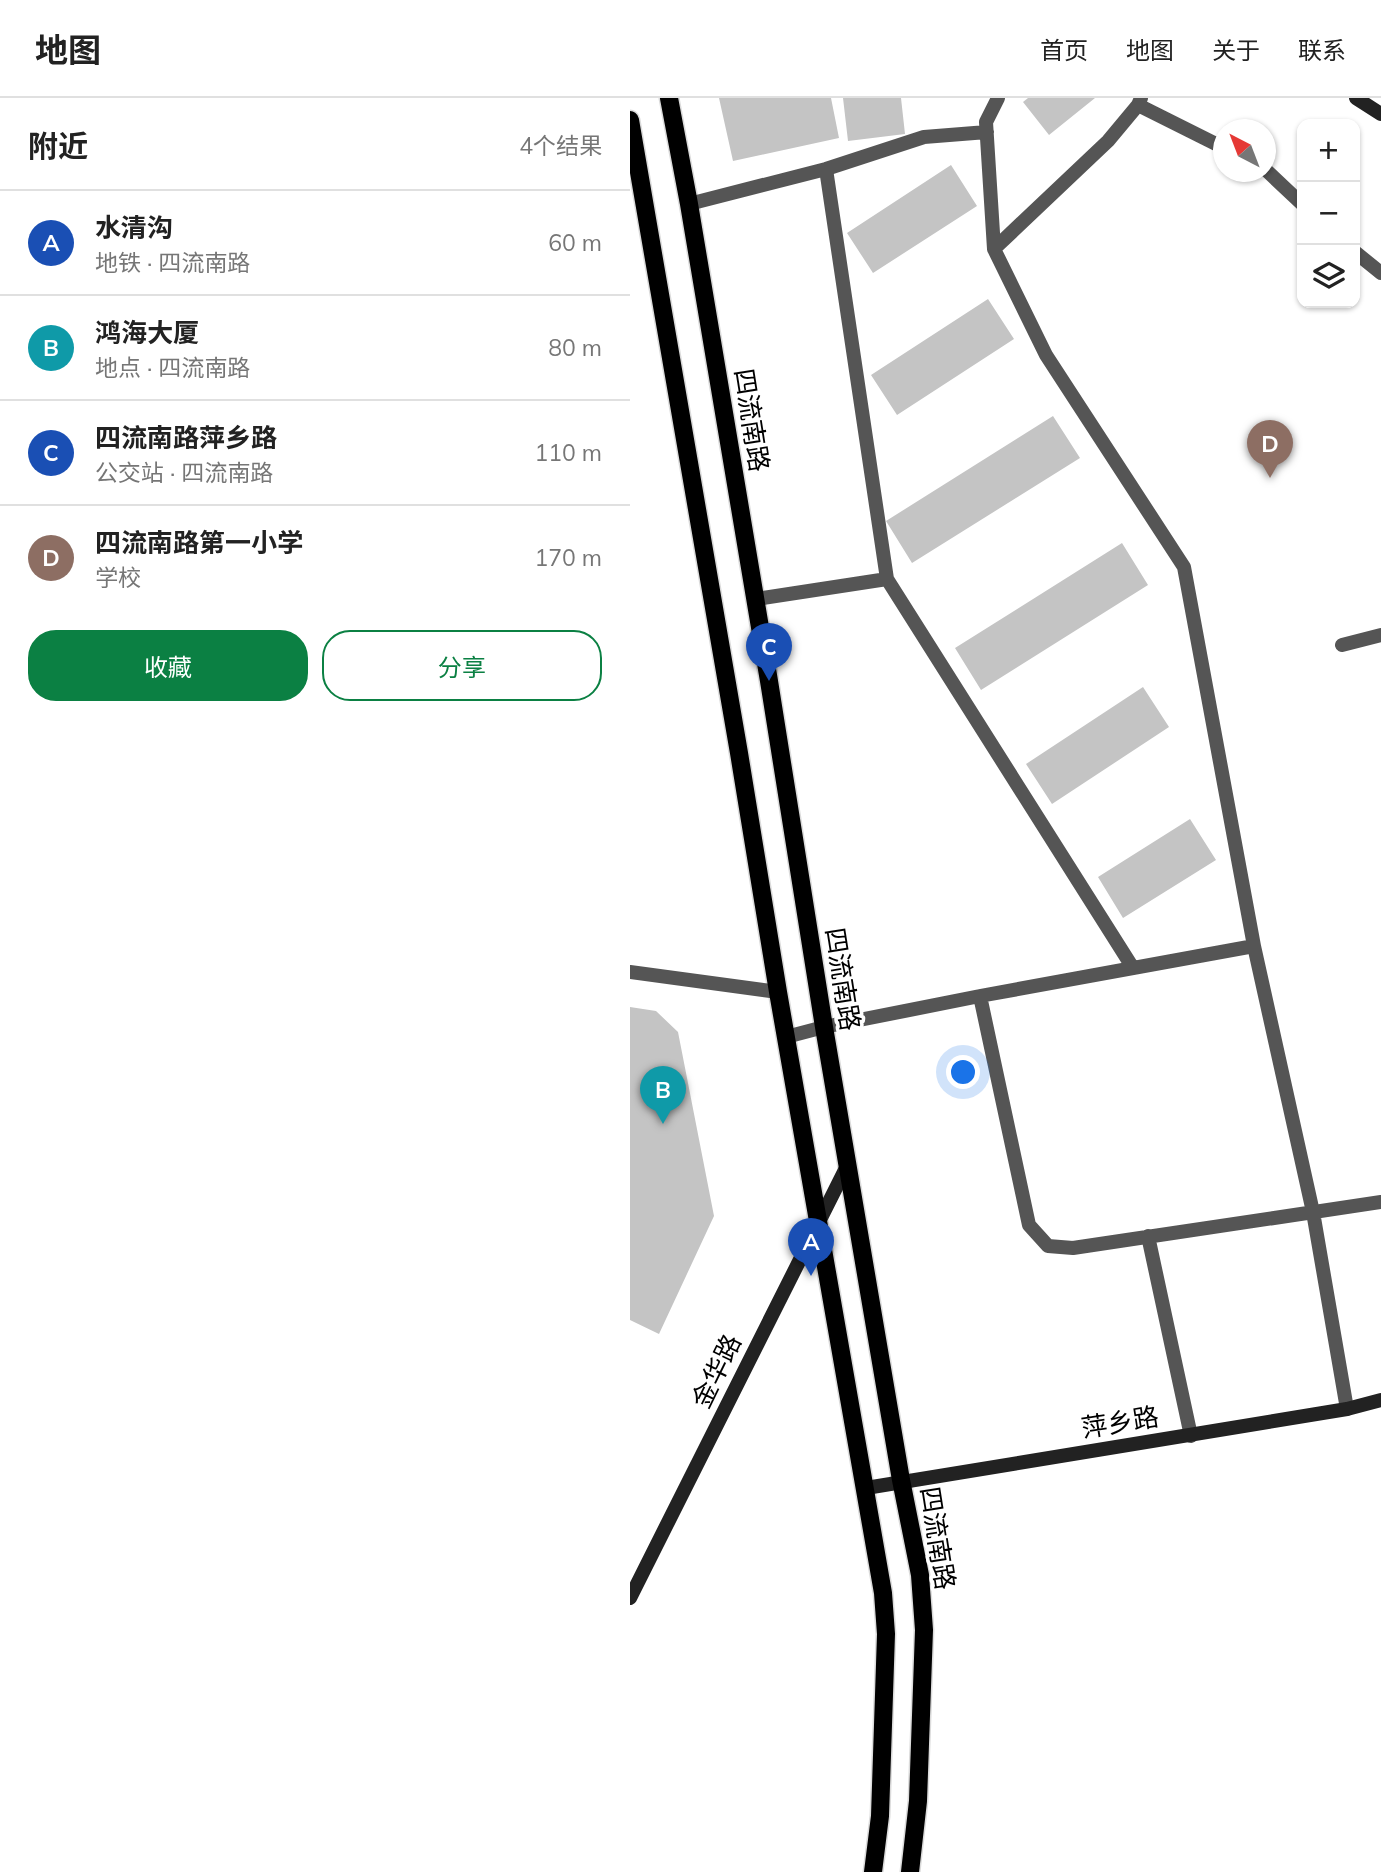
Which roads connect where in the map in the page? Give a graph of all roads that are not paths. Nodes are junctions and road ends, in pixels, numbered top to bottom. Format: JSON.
{"nodes":[{"id":1,"x":669,"y":98,"type":"edge"},
{"id":2,"x":998,"y":98,"type":"edge"},
{"id":3,"x":1356,"y":98,"type":"edge"},
{"id":4,"x":1140,"y":102,"type":"edge"},
{"id":5,"x":1381,"y":114,"type":"edge"},
{"id":6,"x":630,"y":120,"type":"edge"},
{"id":7,"x":987,"y":132,"type":"junction"},
{"id":8,"x":1213,"y":142,"type":"edge"},
{"id":9,"x":825,"y":169,"type":"junction"},
{"id":10,"x":1276,"y":180,"type":"edge"},
{"id":11,"x":1297,"y":199,"type":"edge"},
{"id":12,"x":690,"y":204,"type":"junction"},
{"id":13,"x":994,"y":249,"type":"junction"},
{"id":14,"x":1360,"y":256,"type":"edge"},
{"id":15,"x":1381,"y":274,"type":"edge"},
{"id":16,"x":887,"y":579,"type":"junction"},
{"id":17,"x":755,"y":599,"type":"junction"},
{"id":18,"x":1381,"y":635,"type":"edge"},
{"id":19,"x":1342,"y":645,"type":"dead end"},
{"id":20,"x":1254,"y":946,"type":"junction"},
{"id":21,"x":1133,"y":968,"type":"junction"},
{"id":22,"x":630,"y":972,"type":"edge"},
{"id":23,"x":778,"y":992,"type":"junction"},
{"id":24,"x":980,"y":996,"type":"junction"},
{"id":25,"x":824,"y":1027,"type":"junction"},
{"id":26,"x":786,"y":1037,"type":"junction"},
{"id":27,"x":847,"y":1166,"type":"junction"},
{"id":28,"x":1381,"y":1202,"type":"edge"},
{"id":29,"x":1313,"y":1212,"type":"junction"},
{"id":30,"x":818,"y":1222,"type":"junction"},
{"id":31,"x":1148,"y":1236,"type":"junction"},
{"id":32,"x":1381,"y":1400,"type":"edge"},
{"id":33,"x":1346,"y":1409,"type":"junction"},
{"id":34,"x":1191,"y":1436,"type":"junction"},
{"id":35,"x":901,"y":1480,"type":"junction"},
{"id":36,"x":866,"y":1488,"type":"junction"},
{"id":37,"x":630,"y":1598,"type":"edge"},
{"id":38,"x":873,"y":1872,"type":"edge"},
{"id":39,"x":910,"y":1872,"type":"edge"}],
"edges":[{"from":1,"to":12,"type":"main road","name":"四流南路"},
{"from":2,"to":7,"type":"street"},
{"from":3,"to":5,"type":"main road"},
{"from":4,"to":8,"type":"street"},
{"from":4,"to":13,"type":"street"},
{"from":6,"to":23,"type":"main road"},
{"from":7,"to":9,"type":"street"},
{"from":7,"to":13,"type":"street"},
{"from":9,"to":12,"type":"street"},
{"from":9,"to":16,"type":"street"},
{"from":10,"to":11,"type":"street"},
{"from":12,"to":17,"type":"main road","name":"四流南路"},
{"from":13,"to":20,"type":"street"},
{"from":14,"to":15,"type":"street"},
{"from":16,"to":17,"type":"street"},
{"from":16,"to":21,"type":"street"},
{"from":17,"to":25,"type":"main road","name":"四流南路"},
{"from":18,"to":19,"type":"street"},
{"from":20,"to":21,"type":"street"},
{"from":20,"to":29,"type":"street"},
{"from":21,"to":24,"type":"street"},
{"from":22,"to":23,"type":"street"},
{"from":23,"to":26,"type":"main road"},
{"from":24,"to":25,"type":"street"},
{"from":24,"to":31,"type":"street"},
{"from":25,"to":26,"type":"street"},
{"from":25,"to":27,"type":"main road","name":"四流南路"},
{"from":26,"to":30,"type":"main road"},
{"from":27,"to":30,"type":"main road","name":"金华路"},
{"from":27,"to":35,"type":"main road","name":"四流南路"},
{"from":28,"to":29,"type":"street"},
{"from":29,"to":31,"type":"street"},
{"from":29,"to":33,"type":"street"},
{"from":30,"to":36,"type":"main road"},
{"from":30,"to":37,"type":"main road","name":"金华路"},
{"from":31,"to":34,"type":"street"},
{"from":32,"to":33,"type":"main road","name":"萍乡路"},
{"from":33,"to":34,"type":"main road","name":"萍乡路"},
{"from":34,"to":35,"type":"main road","name":"萍乡路"},
{"from":35,"to":36,"type":"main road","name":"萍乡路"},
{"from":35,"to":39,"type":"main road","name":"四流南路"},
{"from":36,"to":38,"type":"main road"}]}
